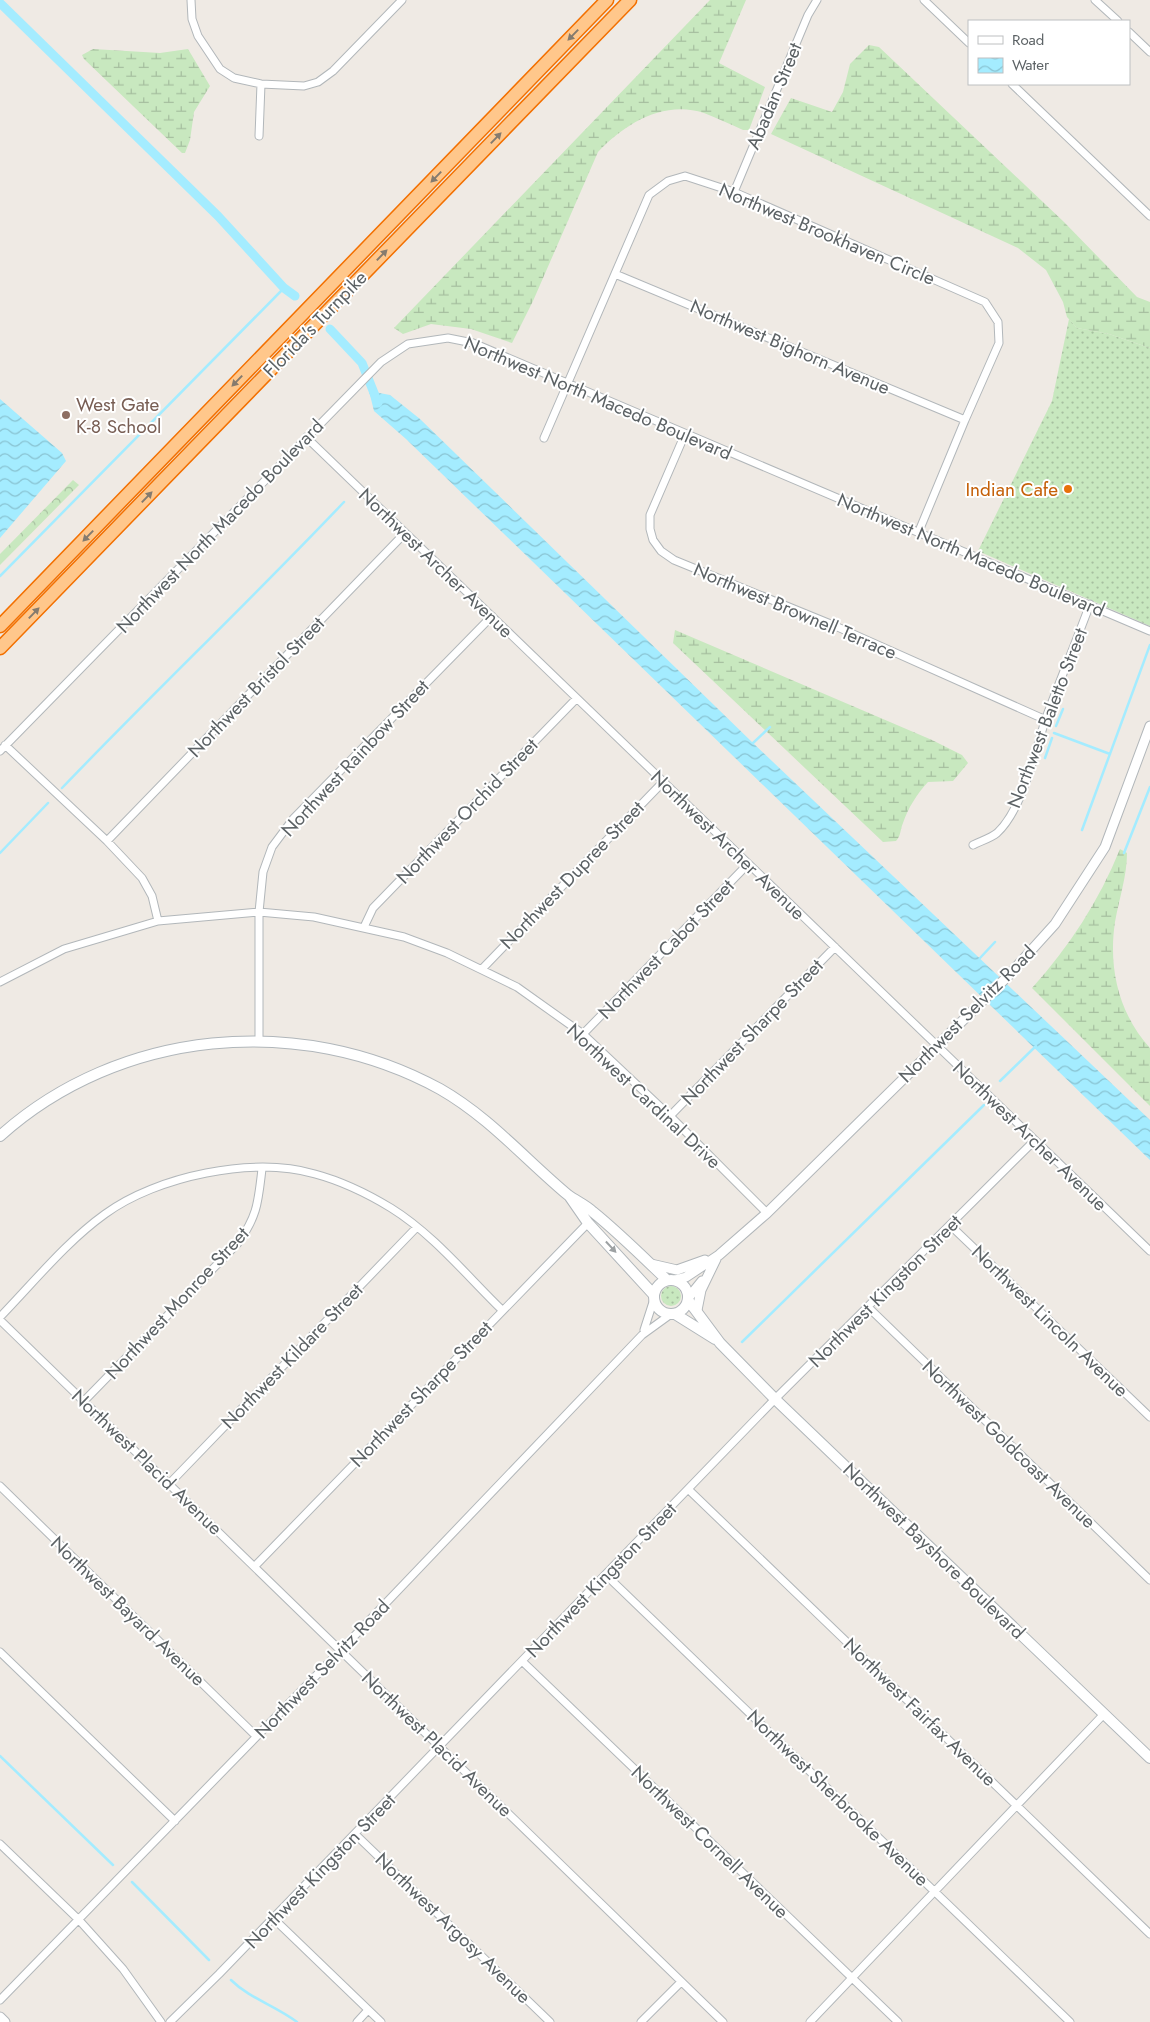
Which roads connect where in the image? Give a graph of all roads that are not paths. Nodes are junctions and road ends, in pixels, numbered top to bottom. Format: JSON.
{"nodes":[{"id":1,"x":191,"y":0,"type":"edge"},
{"id":2,"x":402,"y":0,"type":"edge"},
{"id":3,"x":607,"y":0,"type":"edge"},
{"id":4,"x":630,"y":0,"type":"edge"},
{"id":5,"x":817,"y":0,"type":"edge"},
{"id":6,"x":924,"y":0,"type":"edge"},
{"id":7,"x":1095,"y":0,"type":"edge"},
{"id":8,"x":1117,"y":20,"type":"edge"},
{"id":9,"x":1130,"y":33,"type":"edge"},
{"id":10,"x":968,"y":42,"type":"edge"},
{"id":11,"x":1150,"y":52,"type":"edge"},
{"id":12,"x":261,"y":84,"type":"junction"},
{"id":13,"x":1013,"y":85,"type":"edge"},
{"id":14,"x":259,"y":136,"type":"dead end"},
{"id":15,"x":734,"y":192,"type":"junction"},
{"id":16,"x":1150,"y":216,"type":"edge"},
{"id":17,"x":615,"y":274,"type":"junction"},
{"id":18,"x":568,"y":384,"type":"junction"},
{"id":19,"x":965,"y":420,"type":"junction"},
{"id":20,"x":685,"y":434,"type":"junction"},
{"id":21,"x":306,"y":437,"type":"junction"},
{"id":22,"x":544,"y":438,"type":"dead end"},
{"id":23,"x":919,"y":532,"type":"junction"},
{"id":24,"x":405,"y":533,"type":"junction"},
{"id":25,"x":1090,"y":604,"type":"junction"},
{"id":26,"x":492,"y":616,"type":"junction"},
{"id":27,"x":0,"y":626,"type":"edge"},
{"id":28,"x":1150,"y":631,"type":"edge"},
{"id":29,"x":0,"y":648,"type":"edge"},
{"id":30,"x":576,"y":699,"type":"junction"},
{"id":31,"x":1046,"y":720,"type":"junction"},
{"id":32,"x":1150,"y":726,"type":"edge"},
{"id":33,"x":3,"y":748,"type":"edge"},
{"id":34,"x":663,"y":782,"type":"junction"},
{"id":35,"x":107,"y":841,"type":"junction"},
{"id":36,"x":973,"y":845,"type":"dead end"},
{"id":37,"x":748,"y":864,"type":"junction"},
{"id":38,"x":259,"y":912,"type":"junction"},
{"id":39,"x":158,"y":921,"type":"junction"},
{"id":40,"x":364,"y":927,"type":"junction"},
{"id":41,"x":834,"y":948,"type":"junction"},
{"id":42,"x":482,"y":969,"type":"junction"},
{"id":43,"x":0,"y":982,"type":"edge"},
{"id":44,"x":583,"y":1034,"type":"junction"},
{"id":45,"x":258,"y":1040,"type":"junction"},
{"id":46,"x":936,"y":1046,"type":"junction"},
{"id":47,"x":670,"y":1116,"type":"junction"},
{"id":48,"x":0,"y":1136,"type":"edge"},
{"id":49,"x":1035,"y":1140,"type":"junction"},
{"id":50,"x":262,"y":1168,"type":"junction"},
{"id":51,"x":569,"y":1196,"type":"junction"},
{"id":52,"x":767,"y":1213,"type":"junction"},
{"id":53,"x":588,"y":1223,"type":"junction"},
{"id":54,"x":951,"y":1226,"type":"junction"},
{"id":55,"x":416,"y":1228,"type":"junction"},
{"id":56,"x":1150,"y":1251,"type":"edge"},
{"id":57,"x":717,"y":1258,"type":"junction"},
{"id":58,"x":650,"y":1264,"type":"junction"},
{"id":59,"x":671,"y":1280,"type":"junction"},
{"id":60,"x":654,"y":1297,"type":"junction"},
{"id":61,"x":689,"y":1298,"type":"junction"},
{"id":62,"x":868,"y":1307,"type":"junction"},
{"id":63,"x":502,"y":1310,"type":"junction"},
{"id":64,"x":697,"y":1310,"type":"junction"},
{"id":65,"x":673,"y":1314,"type":"junction"},
{"id":66,"x":0,"y":1318,"type":"edge"},
{"id":67,"x":642,"y":1335,"type":"junction"},
{"id":68,"x":720,"y":1343,"type":"junction"},
{"id":69,"x":775,"y":1399,"type":"junction"},
{"id":70,"x":84,"y":1401,"type":"junction"},
{"id":71,"x":1150,"y":1416,"type":"edge"},
{"id":72,"x":169,"y":1484,"type":"junction"},
{"id":73,"x":0,"y":1486,"type":"edge"},
{"id":74,"x":689,"y":1490,"type":"junction"},
{"id":75,"x":255,"y":1566,"type":"junction"},
{"id":76,"x":606,"y":1575,"type":"junction"},
{"id":77,"x":1150,"y":1580,"type":"edge"},
{"id":78,"x":341,"y":1650,"type":"junction"},
{"id":79,"x":0,"y":1652,"type":"edge"},
{"id":80,"x":522,"y":1661,"type":"junction"},
{"id":81,"x":1104,"y":1714,"type":"junction"},
{"id":82,"x":256,"y":1736,"type":"junction"},
{"id":83,"x":440,"y":1746,"type":"junction"},
{"id":84,"x":1150,"y":1758,"type":"edge"},
{"id":85,"x":1016,"y":1804,"type":"junction"},
{"id":86,"x":175,"y":1822,"type":"junction"},
{"id":87,"x":355,"y":1834,"type":"junction"},
{"id":88,"x":0,"y":1844,"type":"edge"},
{"id":89,"x":934,"y":1891,"type":"junction"},
{"id":90,"x":273,"y":1918,"type":"junction"},
{"id":91,"x":79,"y":1920,"type":"junction"},
{"id":92,"x":1150,"y":1934,"type":"edge"},
{"id":93,"x":852,"y":1978,"type":"junction"},
{"id":94,"x":681,"y":1982,"type":"junction"},
{"id":95,"x":0,"y":2000,"type":"edge"},
{"id":96,"x":368,"y":2010,"type":"junction"},
{"id":97,"x":0,"y":2017,"type":"edge"},
{"id":98,"x":5,"y":2022,"type":"edge"},
{"id":99,"x":161,"y":2022,"type":"edge"},
{"id":100,"x":170,"y":2022,"type":"edge"},
{"id":101,"x":357,"y":2022,"type":"edge"},
{"id":102,"x":381,"y":2022,"type":"edge"},
{"id":103,"x":550,"y":2022,"type":"edge"},
{"id":104,"x":641,"y":2022,"type":"edge"},
{"id":105,"x":723,"y":2022,"type":"edge"},
{"id":106,"x":810,"y":2022,"type":"edge"},
{"id":107,"x":898,"y":2022,"type":"edge"},
{"id":108,"x":1070,"y":2022,"type":"edge"}],
"edges":[{"from":1,"to":12,"type":"street"},
{"from":2,"to":12,"type":"street"},
{"from":3,"to":27,"type":"highway","name":"Florida's Turnpike","one_way":true},
{"from":29,"to":4,"type":"highway","name":"Florida's Turnpike","one_way":true},
{"from":5,"to":15,"type":"street","name":"Abadan Street"},
{"from":6,"to":10,"type":"street"},
{"from":7,"to":8,"type":"street"},
{"from":9,"to":11,"type":"street"},
{"from":12,"to":14,"type":"street"},
{"from":13,"to":16,"type":"street"},
{"from":15,"to":17,"type":"street","name":"Northwest Brookhaven Circle"},
{"from":15,"to":19,"type":"street","name":"Northwest Brookhaven Circle"},
{"from":17,"to":18,"type":"street"},
{"from":17,"to":19,"type":"street","name":"Northwest Bighorn Avenue"},
{"from":18,"to":20,"type":"street","name":"Northwest North Macedo Boulevard"},
{"from":18,"to":21,"type":"street","name":"Northwest North Macedo Boulevard"},
{"from":18,"to":22,"type":"street"},
{"from":19,"to":23,"type":"street"},
{"from":20,"to":23,"type":"street","name":"Northwest North Macedo Boulevard"},
{"from":20,"to":31,"type":"street","name":"Northwest Brownell Terrace"},
{"from":21,"to":24,"type":"street","name":"Northwest Archer Avenue"},
{"from":21,"to":33,"type":"street","name":"Northwest North Macedo Boulevard"},
{"from":23,"to":25,"type":"street","name":"Northwest North Macedo Boulevard"},
{"from":24,"to":26,"type":"street","name":"Northwest Archer Avenue"},
{"from":24,"to":35,"type":"street","name":"Northwest Bristol Street"},
{"from":25,"to":28,"type":"street","name":"Northwest North Macedo Boulevard"},
{"from":25,"to":31,"type":"street","name":"Northwest Baletto Street"},
{"from":26,"to":30,"type":"street","name":"Northwest Archer Avenue"},
{"from":26,"to":38,"type":"street","name":"Northwest Rainbow Street"},
{"from":30,"to":34,"type":"street","name":"Northwest Archer Avenue"},
{"from":30,"to":40,"type":"street","name":"Northwest Orchid Street"},
{"from":31,"to":36,"type":"street","name":"Northwest Baletto Street"},
{"from":32,"to":46,"type":"street","name":"Northwest Selvitz Road"},
{"from":33,"to":35,"type":"street"},
{"from":34,"to":37,"type":"street","name":"Northwest Archer Avenue"},
{"from":34,"to":42,"type":"street","name":"Northwest Dupree Street"},
{"from":35,"to":39,"type":"street"},
{"from":37,"to":41,"type":"street","name":"Northwest Archer Avenue"},
{"from":37,"to":44,"type":"street","name":"Northwest Cabot Street"},
{"from":38,"to":39,"type":"street","name":"Northwest Cardinal Drive"},
{"from":38,"to":40,"type":"street","name":"Northwest Cardinal Drive"},
{"from":38,"to":45,"type":"street","name":"Northwest Rainbow Street"},
{"from":39,"to":43,"type":"street","name":"Northwest Cardinal Drive"},
{"from":40,"to":42,"type":"street","name":"Northwest Cardinal Drive"},
{"from":41,"to":46,"type":"street","name":"Northwest Archer Avenue"},
{"from":41,"to":47,"type":"street","name":"Northwest Sharpe Street"},
{"from":42,"to":44,"type":"street","name":"Northwest Cardinal Drive"},
{"from":44,"to":47,"type":"street","name":"Northwest Cardinal Drive"},
{"from":45,"to":48,"type":"main road"},
{"from":45,"to":51,"type":"main road"},
{"from":46,"to":49,"type":"street","name":"Northwest Archer Avenue"},
{"from":46,"to":52,"type":"street","name":"Northwest Selvitz Road"},
{"from":47,"to":52,"type":"street","name":"Northwest Cardinal Drive"},
{"from":49,"to":54,"type":"street","name":"Northwest Kingston Street"},
{"from":49,"to":56,"type":"street","name":"Northwest Archer Avenue"},
{"from":50,"to":55,"type":"street"},
{"from":50,"to":66,"type":"street"},
{"from":50,"to":70,"type":"street","name":"Northwest Monroe Street"},
{"from":51,"to":53,"type":"main road"},
{"from":51,"to":58,"type":"main road"},
{"from":52,"to":57,"type":"street","name":"Northwest Selvitz Road"},
{"from":53,"to":60,"type":"main road","one_way":true},
{"from":53,"to":63,"type":"street","name":"Northwest Sharpe Street"},
{"from":54,"to":62,"type":"street","name":"Northwest Kingston Street"},
{"from":54,"to":71,"type":"street","name":"Northwest Lincoln Avenue"},
{"from":55,"to":63,"type":"street"},
{"from":55,"to":72,"type":"street","name":"Northwest Kildare Street"},
{"from":57,"to":58,"type":"street"},
{"from":57,"to":59,"type":"street","name":"Northwest Selvitz Road"},
{"from":57,"to":61,"type":"street","name":"Northwest Selvitz Road"},
{"from":57,"to":64,"type":"street"},
{"from":58,"to":59,"type":"main road"},
{"from":59,"to":60,"type":"main road"},
{"from":59,"to":61,"type":"main road"},
{"from":60,"to":65,"type":"main road"},
{"from":60,"to":67,"type":"street","name":"Northwest Selvitz Road"},
{"from":61,"to":64,"type":"main road","name":"Northwest Bayshore Boulevard"},
{"from":61,"to":65,"type":"main road"},
{"from":62,"to":69,"type":"street","name":"Northwest Kingston Street"},
{"from":62,"to":77,"type":"street","name":"Northwest Goldcoast Avenue"},
{"from":63,"to":75,"type":"street","name":"Northwest Sharpe Street"},
{"from":64,"to":68,"type":"main road","name":"Northwest Bayshore Boulevard"},
{"from":65,"to":67,"type":"street","name":"Northwest Selvitz Road"},
{"from":65,"to":68,"type":"main road","name":"Northwest Bayshore Boulevard"},
{"from":66,"to":70,"type":"street","name":"Northwest Placid Avenue"},
{"from":67,"to":78,"type":"street","name":"Northwest Selvitz Road"},
{"from":68,"to":69,"type":"main road","name":"Northwest Bayshore Boulevard"},
{"from":69,"to":74,"type":"street","name":"Northwest Kingston Street"},
{"from":69,"to":81,"type":"main road","name":"Northwest Bayshore Boulevard"},
{"from":70,"to":72,"type":"street","name":"Northwest Placid Avenue"},
{"from":72,"to":75,"type":"street","name":"Northwest Placid Avenue"},
{"from":73,"to":82,"type":"street","name":"Northwest Bayard Avenue"},
{"from":74,"to":76,"type":"street","name":"Northwest Kingston Street"},
{"from":74,"to":85,"type":"street","name":"Northwest Fairfax Avenue"},
{"from":75,"to":78,"type":"street","name":"Northwest Placid Avenue"},
{"from":76,"to":80,"type":"street","name":"Northwest Kingston Street"},
{"from":76,"to":89,"type":"street","name":"Northwest Sherbrooke Avenue"},
{"from":78,"to":82,"type":"street","name":"Northwest Selvitz Road"},
{"from":78,"to":83,"type":"street","name":"Northwest Placid Avenue"},
{"from":79,"to":86,"type":"street"},
{"from":80,"to":83,"type":"street","name":"Northwest Kingston Street"},
{"from":80,"to":93,"type":"street","name":"Northwest Cornell Avenue"},
{"from":81,"to":84,"type":"main road","name":"Northwest Bayshore Boulevard"},
{"from":81,"to":85,"type":"street"},
{"from":82,"to":86,"type":"street","name":"Northwest Selvitz Road"},
{"from":83,"to":87,"type":"street","name":"Northwest Kingston Street"},
{"from":83,"to":94,"type":"street","name":"Northwest Placid Avenue"},
{"from":85,"to":89,"type":"street"},
{"from":85,"to":92,"type":"street","name":"Northwest Fairfax Avenue"},
{"from":86,"to":91,"type":"street","name":"Northwest Selvitz Road"},
{"from":87,"to":90,"type":"street","name":"Northwest Kingston Street"},
{"from":87,"to":103,"type":"street","name":"Northwest Argosy Avenue"},
{"from":88,"to":91,"type":"street"},
{"from":89,"to":93,"type":"street"},
{"from":89,"to":108,"type":"street","name":"Northwest Sherbrooke Avenue"},
{"from":90,"to":96,"type":"street"},
{"from":90,"to":100,"type":"street","name":"Northwest Kingston Street"},
{"from":91,"to":95,"type":"street","name":"Northwest Selvitz Road"},
{"from":91,"to":99,"type":"street"},
{"from":93,"to":106,"type":"street"},
{"from":93,"to":107,"type":"street","name":"Northwest Cornell Avenue"},
{"from":94,"to":104,"type":"street"},
{"from":94,"to":105,"type":"street","name":"Northwest Placid Avenue"},
{"from":96,"to":101,"type":"street"},
{"from":96,"to":102,"type":"street"},
{"from":97,"to":98,"type":"street"}]}
